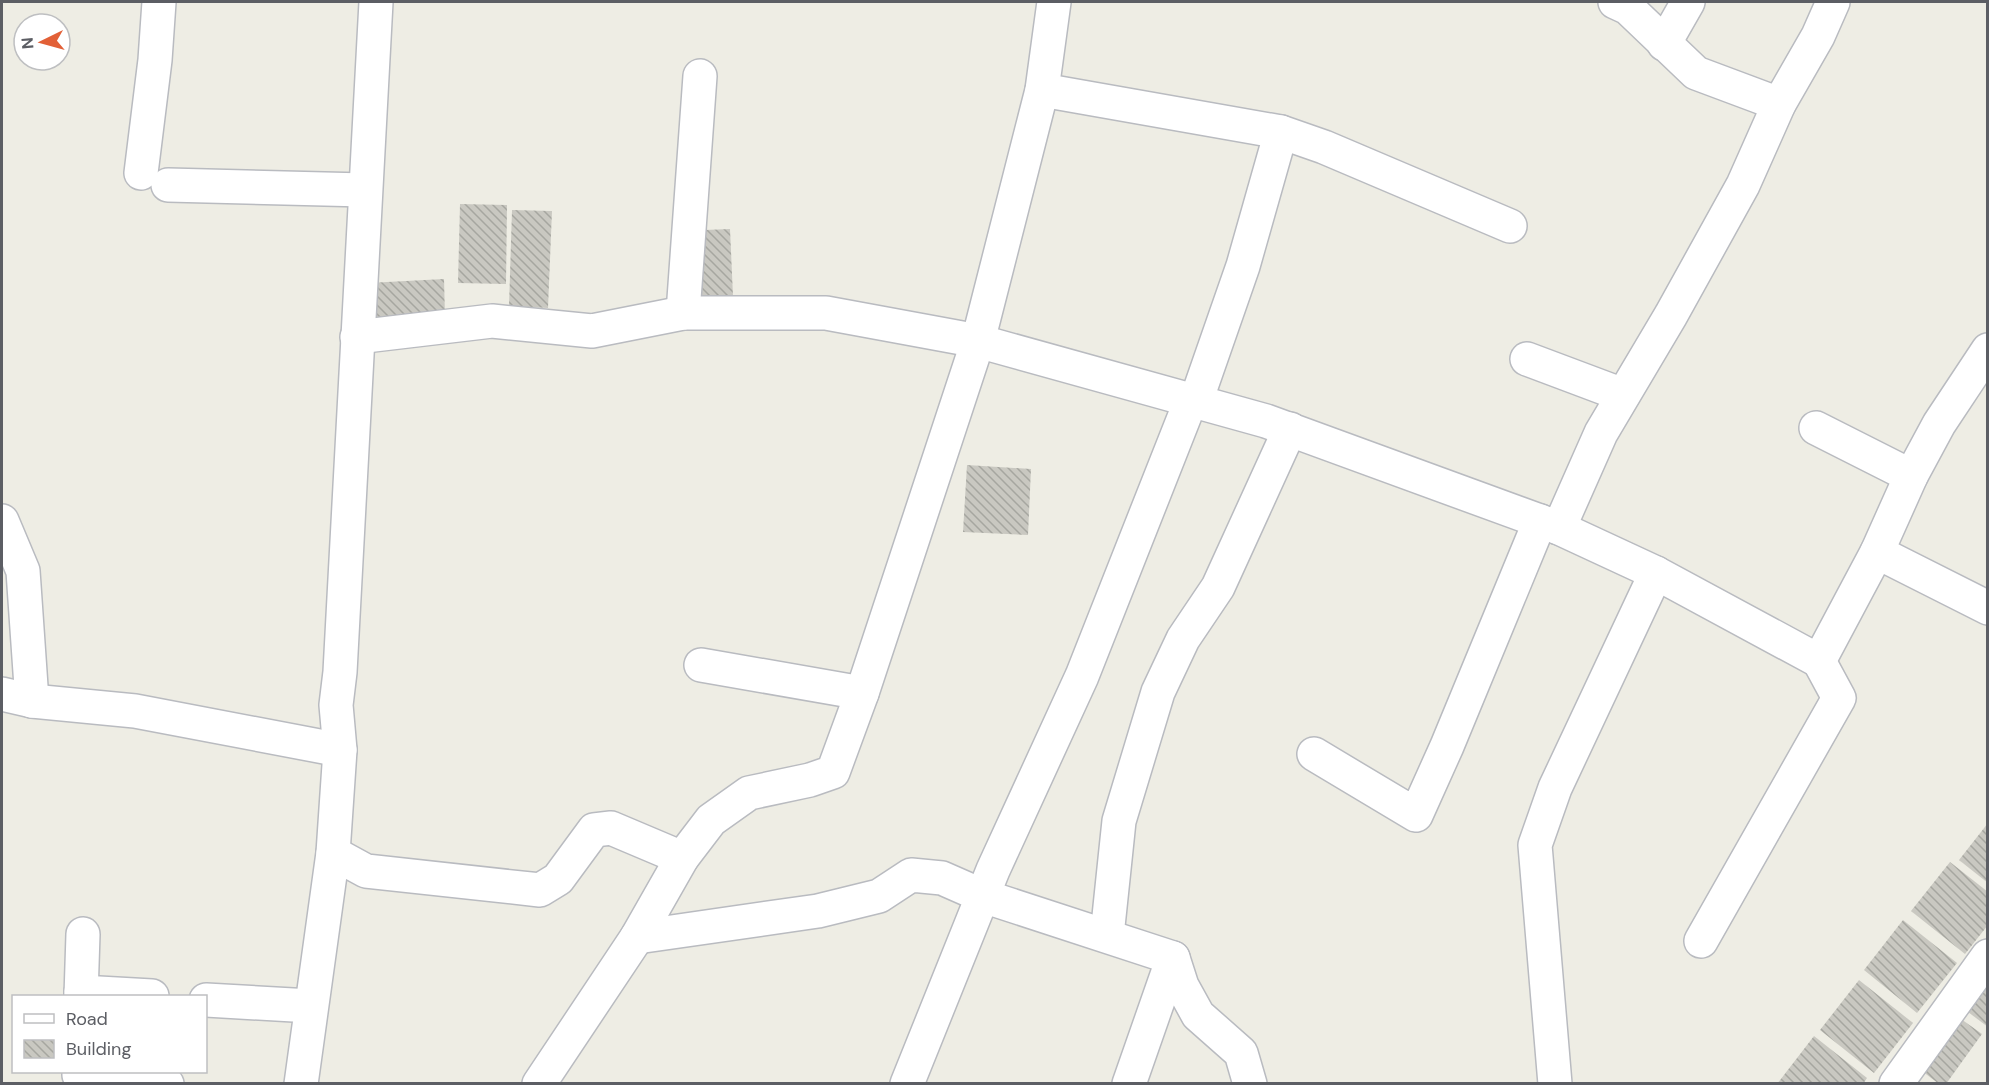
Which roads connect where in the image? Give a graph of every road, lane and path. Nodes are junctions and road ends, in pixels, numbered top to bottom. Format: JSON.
{"nodes":[{"id":1,"x":159,"y":2,"type":"edge"},
{"id":2,"x":376,"y":2,"type":"edge"},
{"id":3,"x":1054,"y":2,"type":"edge"},
{"id":4,"x":1615,"y":2,"type":"edge"},
{"id":5,"x":1688,"y":2,"type":"edge"},
{"id":6,"x":1833,"y":2,"type":"edge"},
{"id":7,"x":1664,"y":44,"type":"junction"},
{"id":8,"x":700,"y":76,"type":"dead end"},
{"id":9,"x":1042,"y":90,"type":"junction"},
{"id":10,"x":1779,"y":104,"type":"junction"},
{"id":11,"x":1281,"y":132,"type":"junction"},
{"id":12,"x":365,"y":190,"type":"junction"},
{"id":13,"x":1510,"y":226,"type":"dead end"},
{"id":14,"x":683,"y":313,"type":"junction"},
{"id":15,"x":357,"y":337,"type":"junction"},
{"id":16,"x":978,"y":341,"type":"junction"},
{"id":17,"x":1988,"y":350,"type":"edge"},
{"id":18,"x":1527,"y":359,"type":"dead end"},
{"id":19,"x":1623,"y":395,"type":"junction"},
{"id":20,"x":1193,"y":401,"type":"junction"},
{"id":21,"x":1816,"y":428,"type":"dead end"},
{"id":22,"x":1290,"y":429,"type":"junction"},
{"id":23,"x":1911,"y":476,"type":"junction"},
{"id":24,"x":2,"y":520,"type":"edge"},
{"id":25,"x":1550,"y":524,"type":"junction"},
{"id":26,"x":1877,"y":552,"type":"junction"},
{"id":27,"x":1656,"y":573,"type":"junction"},
{"id":28,"x":1988,"y":608,"type":"edge"},
{"id":29,"x":1819,"y":661,"type":"junction"},
{"id":30,"x":701,"y":665,"type":"dead end"},
{"id":31,"x":862,"y":693,"type":"junction"},
{"id":32,"x":17,"y":698,"type":"edge"},
{"id":33,"x":340,"y":750,"type":"junction"},
{"id":34,"x":1314,"y":753,"type":"dead end"},
{"id":35,"x":333,"y":853,"type":"junction"},
{"id":36,"x":682,"y":858,"type":"junction"},
{"id":37,"x":983,"y":896,"type":"junction"},
{"id":38,"x":1108,"y":926,"type":"dead end"},
{"id":39,"x":83,"y":934,"type":"dead end"},
{"id":40,"x":637,"y":937,"type":"junction"},
{"id":41,"x":1701,"y":941,"type":"dead end"},
{"id":42,"x":1988,"y":956,"type":"edge"},
{"id":43,"x":1173,"y":958,"type":"junction"},
{"id":44,"x":81,"y":994,"type":"edge"},
{"id":45,"x":116,"y":995,"type":"edge"},
{"id":46,"x":207,"y":1000,"type":"edge"},
{"id":47,"x":312,"y":1006,"type":"junction"},
{"id":48,"x":79,"y":1076,"type":"edge"},
{"id":49,"x":167,"y":1083,"type":"edge"},
{"id":50,"x":301,"y":1083,"type":"edge"},
{"id":51,"x":539,"y":1083,"type":"edge"},
{"id":52,"x":907,"y":1083,"type":"edge"},
{"id":53,"x":1129,"y":1083,"type":"edge"},
{"id":54,"x":1250,"y":1083,"type":"edge"},
{"id":55,"x":1555,"y":1083,"type":"edge"},
{"id":56,"x":1896,"y":1083,"type":"edge"}],
"edges":[{"from":1,"to":12,"type":"street"},
{"from":2,"to":12,"type":"street"},
{"from":3,"to":9,"type":"street"},
{"from":4,"to":7,"type":"street"},
{"from":5,"to":7,"type":"street"},
{"from":6,"to":10,"type":"street"},
{"from":7,"to":10,"type":"street"},
{"from":8,"to":14,"type":"street"},
{"from":9,"to":11,"type":"street"},
{"from":9,"to":16,"type":"street"},
{"from":10,"to":19,"type":"street"},
{"from":11,"to":13,"type":"street"},
{"from":11,"to":20,"type":"street"},
{"from":12,"to":15,"type":"street"},
{"from":14,"to":15,"type":"street"},
{"from":14,"to":16,"type":"street"},
{"from":15,"to":33,"type":"street"},
{"from":16,"to":20,"type":"street"},
{"from":16,"to":31,"type":"street"},
{"from":17,"to":23,"type":"street"},
{"from":18,"to":19,"type":"street"},
{"from":19,"to":25,"type":"street"},
{"from":20,"to":22,"type":"street"},
{"from":20,"to":37,"type":"street"},
{"from":21,"to":23,"type":"street"},
{"from":22,"to":25,"type":"street"},
{"from":22,"to":38,"type":"street"},
{"from":23,"to":26,"type":"street"},
{"from":24,"to":32,"type":"street"},
{"from":25,"to":27,"type":"street"},
{"from":25,"to":34,"type":"street"},
{"from":26,"to":28,"type":"street"},
{"from":26,"to":29,"type":"street"},
{"from":27,"to":29,"type":"street"},
{"from":27,"to":55,"type":"street"},
{"from":29,"to":41,"type":"street"},
{"from":30,"to":31,"type":"street"},
{"from":31,"to":36,"type":"street"},
{"from":32,"to":33,"type":"street"},
{"from":33,"to":35,"type":"street"},
{"from":35,"to":36,"type":"street"},
{"from":35,"to":47,"type":"street"},
{"from":36,"to":40,"type":"street"},
{"from":37,"to":40,"type":"street"},
{"from":37,"to":43,"type":"street"},
{"from":37,"to":52,"type":"street"},
{"from":39,"to":44,"type":"street"},
{"from":40,"to":51,"type":"street"},
{"from":42,"to":56,"type":"street"},
{"from":43,"to":53,"type":"street"},
{"from":43,"to":54,"type":"street"},
{"from":44,"to":45,"type":"street"},
{"from":46,"to":47,"type":"street"},
{"from":47,"to":50,"type":"street"},
{"from":48,"to":49,"type":"street"}]}
